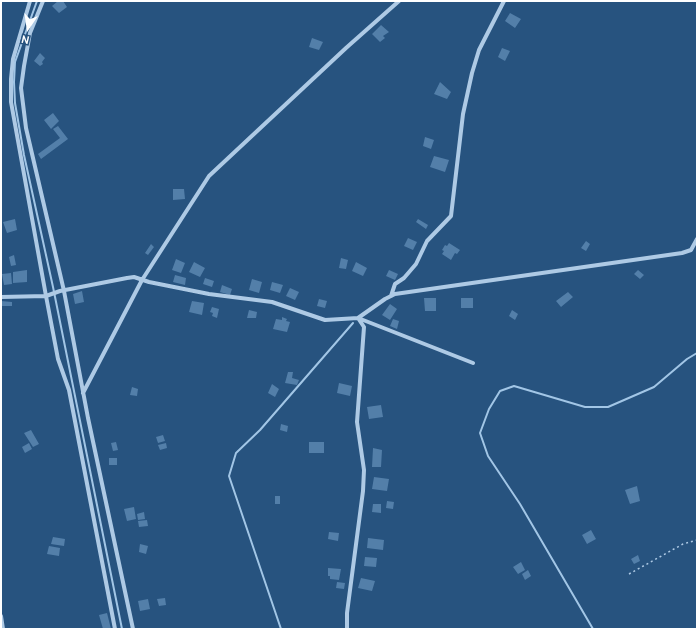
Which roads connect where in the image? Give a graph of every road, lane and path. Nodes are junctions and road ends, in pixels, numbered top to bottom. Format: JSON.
{"nodes":[{"id":1,"x":30,"y":1,"type":"edge"},
{"id":2,"x":43,"y":1,"type":"edge"},
{"id":3,"x":399,"y":1,"type":"edge"},
{"id":4,"x":504,"y":1,"type":"edge"},
{"id":5,"x":697,"y":240,"type":"edge"},
{"id":6,"x":142,"y":280,"type":"junction"},
{"id":7,"x":62,"y":291,"type":"junction"},
{"id":8,"x":46,"y":296,"type":"junction"},
{"id":9,"x":391,"y":296,"type":"junction"},
{"id":10,"x":1,"y":297,"type":"edge"},
{"id":11,"x":358,"y":318,"type":"junction"},
{"id":12,"x":473,"y":363,"type":"dead end"},
{"id":13,"x":83,"y":393,"type":"junction"},
{"id":14,"x":697,"y":540,"type":"edge"},
{"id":15,"x":630,"y":574,"type":"dead end"},
{"id":16,"x":1,"y":616,"type":"edge"},
{"id":17,"x":3,"y":629,"type":"edge"},
{"id":18,"x":115,"y":629,"type":"edge"},
{"id":19,"x":133,"y":629,"type":"edge"},
{"id":20,"x":347,"y":629,"type":"edge"}],
"edges":[{"from":1,"to":8,"type":"street"},
{"from":2,"to":7,"type":"street"},
{"from":3,"to":6,"type":"street"},
{"from":4,"to":9,"type":"street"},
{"from":5,"to":9,"type":"street"},
{"from":6,"to":7,"type":"street"},
{"from":6,"to":11,"type":"street"},
{"from":6,"to":13,"type":"street"},
{"from":7,"to":8,"type":"street"},
{"from":7,"to":13,"type":"street"},
{"from":8,"to":10,"type":"street"},
{"from":8,"to":18,"type":"street"},
{"from":9,"to":11,"type":"street"},
{"from":11,"to":12,"type":"street"},
{"from":11,"to":20,"type":"street"},
{"from":13,"to":19,"type":"street"},
{"from":14,"to":15,"type":"path"},
{"from":16,"to":17,"type":"street"}]}
